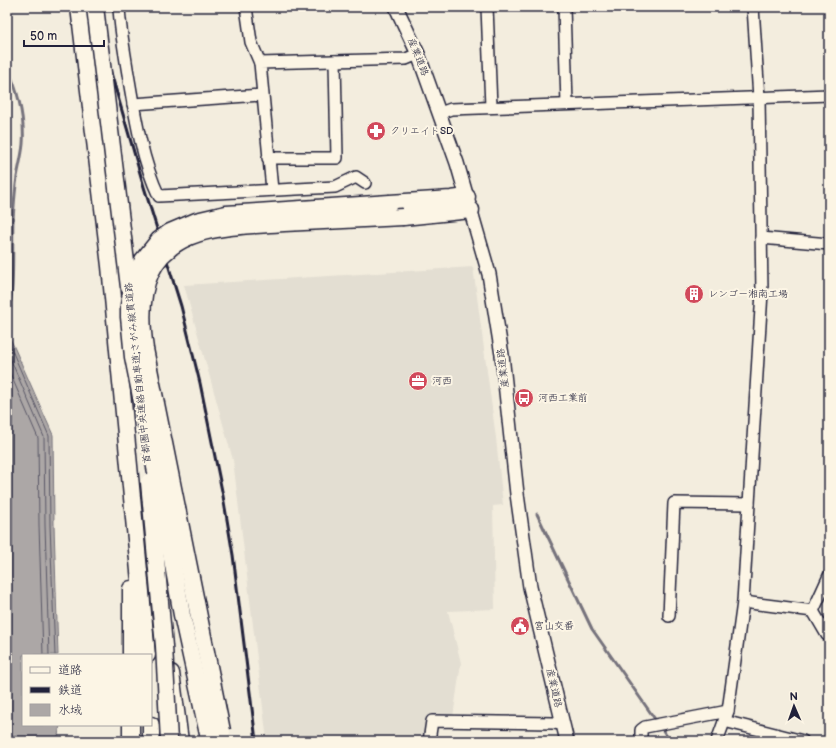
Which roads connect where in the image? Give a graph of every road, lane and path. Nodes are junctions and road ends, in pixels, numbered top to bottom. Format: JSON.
{"nodes":[{"id":1,"x":79,"y":7,"type":"edge"},
{"id":2,"x":95,"y":7,"type":"edge"},
{"id":3,"x":119,"y":7,"type":"edge"},
{"id":4,"x":246,"y":7,"type":"edge"},
{"id":5,"x":396,"y":7,"type":"edge"},
{"id":6,"x":487,"y":7,"type":"edge"},
{"id":7,"x":564,"y":7,"type":"edge"},
{"id":8,"x":753,"y":7,"type":"edge"},
{"id":9,"x":418,"y":54,"type":"junction"},
{"id":10,"x":335,"y":61,"type":"junction"},
{"id":11,"x":260,"y":62,"type":"junction"},
{"id":12,"x":262,"y":95,"type":"junction"},
{"id":13,"x":829,"y":95,"type":"edge"},
{"id":14,"x":759,"y":98,"type":"junction"},
{"id":15,"x":133,"y":104,"type":"junction"},
{"id":16,"x":567,"y":104,"type":"junction"},
{"id":17,"x":491,"y":107,"type":"junction"},
{"id":18,"x":440,"y":114,"type":"junction"},
{"id":19,"x":268,"y":158,"type":"junction"},
{"id":20,"x":365,"y":183,"type":"dead end"},
{"id":21,"x":272,"y":190,"type":"junction"},
{"id":22,"x":469,"y":203,"type":"junction"},
{"id":23,"x":761,"y":238,"type":"junction"},
{"id":24,"x":829,"y":244,"type":"edge"},
{"id":25,"x":117,"y":335,"type":"junction"},
{"id":26,"x":749,"y":504,"type":"junction"},
{"id":27,"x":829,"y":576,"type":"edge"},
{"id":28,"x":159,"y":584,"type":"junction"},
{"id":29,"x":743,"y":602,"type":"junction"},
{"id":30,"x":814,"y":611,"type":"junction"},
{"id":31,"x":669,"y":616,"type":"dead end"},
{"id":32,"x":829,"y":635,"type":"edge"},
{"id":33,"x":131,"y":654,"type":"edge"},
{"id":34,"x":147,"y":654,"type":"edge"},
{"id":35,"x":726,"y":716,"type":"junction"},
{"id":36,"x":562,"y":724,"type":"junction"},
{"id":37,"x":131,"y":726,"type":"edge"},
{"id":38,"x":151,"y":726,"type":"edge"},
{"id":39,"x":778,"y":738,"type":"edge"},
{"id":40,"x":209,"y":739,"type":"edge"},
{"id":41,"x":131,"y":741,"type":"edge"},
{"id":42,"x":151,"y":741,"type":"edge"},
{"id":43,"x":169,"y":741,"type":"edge"},
{"id":44,"x":180,"y":741,"type":"edge"},
{"id":45,"x":224,"y":741,"type":"edge"},
{"id":46,"x":429,"y":741,"type":"edge"},
{"id":47,"x":567,"y":741,"type":"edge"},
{"id":48,"x":641,"y":741,"type":"edge"},
{"id":49,"x":718,"y":741,"type":"edge"},
{"id":50,"x":803,"y":741,"type":"edge"}],
"edges":[{"from":1,"to":25,"type":"highway","name":"首都圏中央連絡自動車道;さがみ縦貫道路"},
{"from":2,"to":28,"type":"highway","name":"首都圏中央連絡自動車道;さがみ縦貫道路","bridge":true},
{"from":3,"to":15,"type":"street"},
{"from":4,"to":11,"type":"street"},
{"from":5,"to":9,"type":"main road","name":"産業道路"},
{"from":6,"to":17,"type":"street"},
{"from":7,"to":16,"type":"street"},
{"from":8,"to":14,"type":"street"},
{"from":9,"to":10,"type":"street"},
{"from":9,"to":18,"type":"main road","name":"産業道路"},
{"from":10,"to":11,"type":"street"},
{"from":10,"to":19,"type":"street"},
{"from":11,"to":12,"type":"street"},
{"from":12,"to":15,"type":"street"},
{"from":12,"to":19,"type":"street"},
{"from":13,"to":14,"type":"street"},
{"from":14,"to":16,"type":"street"},
{"from":14,"to":23,"type":"street"},
{"from":15,"to":21,"type":"street"},
{"from":16,"to":17,"type":"street"},
{"from":17,"to":18,"type":"street"},
{"from":18,"to":22,"type":"main road","name":"産業道路"},
{"from":19,"to":21,"type":"street"},
{"from":20,"to":21,"type":"street"},
{"from":22,"to":36,"type":"main road","name":"産業道路"},
{"from":22,"to":40,"type":"highway","bridge":true},
{"from":22,"to":45,"type":"highway","bridge":true},
{"from":23,"to":24,"type":"street"},
{"from":23,"to":26,"type":"street"},
{"from":25,"to":33,"type":"highway"},
{"from":25,"to":34,"type":"highway","name":"首都圏中央連絡自動車道;さがみ縦貫道路"},
{"from":26,"to":29,"type":"street"},
{"from":26,"to":31,"type":"street"},
{"from":27,"to":30,"type":"street"},
{"from":28,"to":43,"type":"highway","name":"首都圏中央連絡自動車道;さがみ縦貫道路","bridge":true},
{"from":28,"to":44,"type":"highway","bridge":true},
{"from":29,"to":30,"type":"street"},
{"from":29,"to":35,"type":"street"},
{"from":30,"to":32,"type":"street"},
{"from":35,"to":39,"type":"street"},
{"from":35,"to":48,"type":"street"},
{"from":35,"to":49,"type":"street"},
{"from":36,"to":46,"type":"street"},
{"from":36,"to":47,"type":"main road","name":"産業道路"},
{"from":37,"to":41,"type":"highway"},
{"from":38,"to":42,"type":"highway"},
{"from":39,"to":50,"type":"street"}]}
